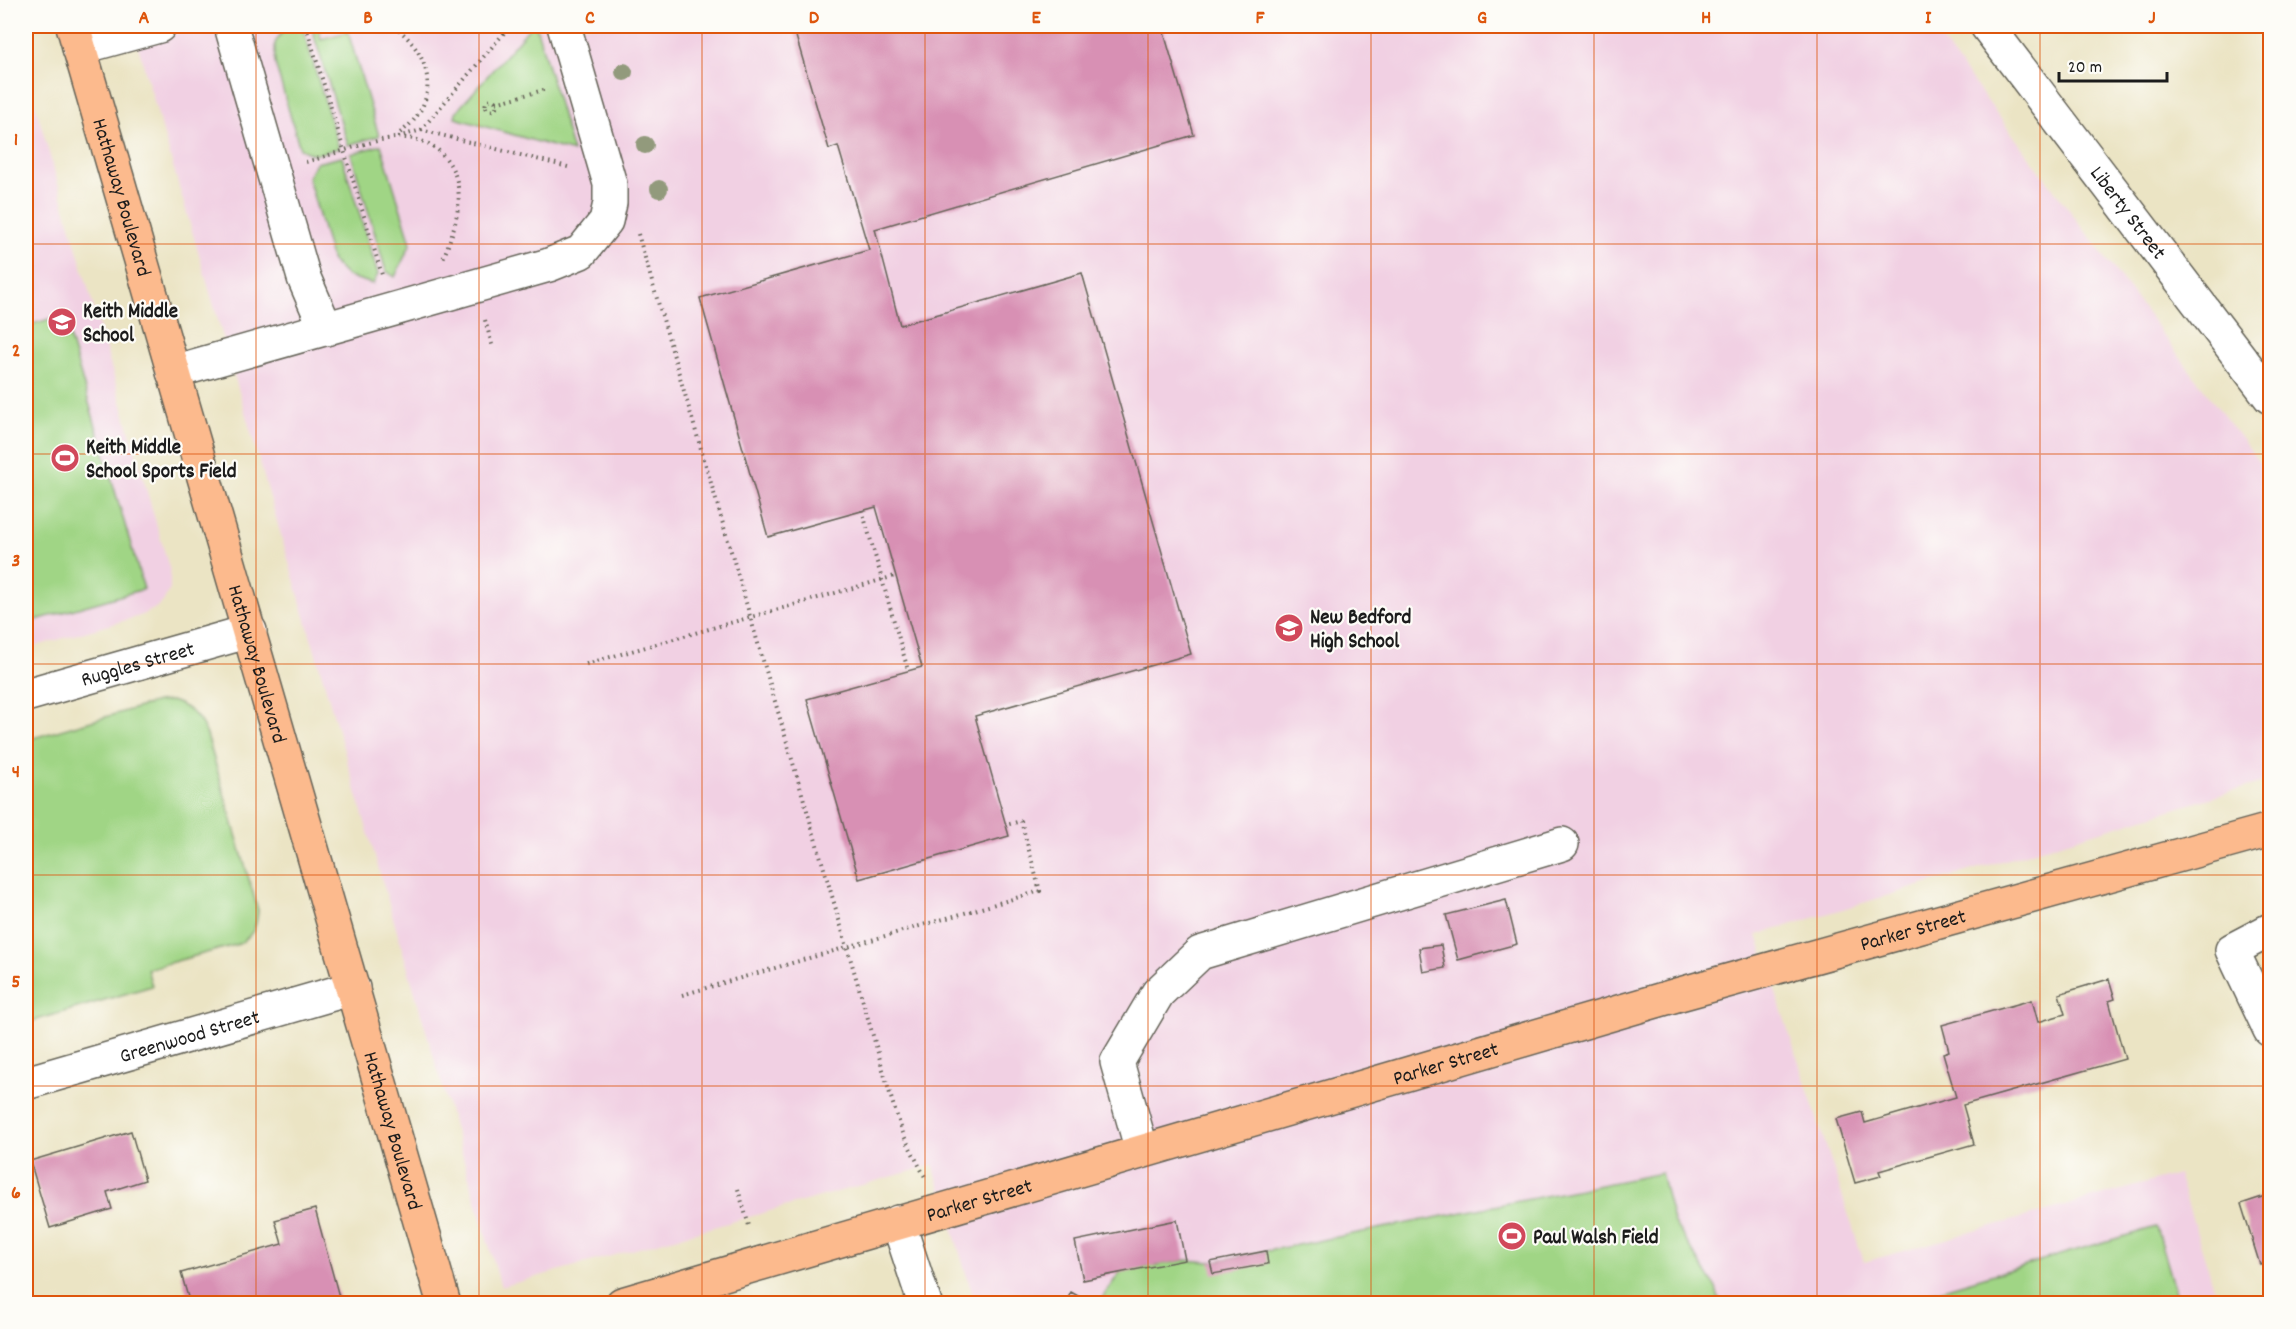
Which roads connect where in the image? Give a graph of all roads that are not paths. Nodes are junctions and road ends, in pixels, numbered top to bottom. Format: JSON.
{"nodes":[{"id":1,"x":159,"y":26,"type":"edge"},
{"id":2,"x":231,"y":26,"type":"edge"},
{"id":3,"x":564,"y":26,"type":"edge"},
{"id":4,"x":1987,"y":26,"type":"edge"},
{"id":5,"x":76,"y":37,"type":"edge"},
{"id":6,"x":326,"y":329,"type":"junction"},
{"id":7,"x":173,"y":372,"type":"junction"},
{"id":8,"x":2271,"y":397,"type":"edge"},
{"id":9,"x":250,"y":631,"type":"junction"},
{"id":10,"x":26,"y":695,"type":"edge"},
{"id":11,"x":2271,"y":830,"type":"edge"},
{"id":12,"x":1562,"y":844,"type":"dead end"},
{"id":13,"x":2271,"y":930,"type":"edge"},
{"id":14,"x":353,"y":988,"type":"junction"},
{"id":15,"x":2271,"y":1030,"type":"edge"},
{"id":16,"x":26,"y":1083,"type":"edge"},
{"id":17,"x":1142,"y":1151,"type":"junction"},
{"id":18,"x":898,"y":1222,"type":"junction"},
{"id":19,"x":444,"y":1304,"type":"edge"},
{"id":20,"x":622,"y":1304,"type":"edge"},
{"id":21,"x":925,"y":1304,"type":"edge"}],
"edges":[{"from":1,"to":5,"type":"street"},
{"from":2,"to":6,"type":"street"},
{"from":3,"to":6,"type":"street"},
{"from":4,"to":8,"type":"street","name":"Liberty Street"},
{"from":5,"to":7,"type":"main road","name":"Hathaway Boulevard"},
{"from":6,"to":7,"type":"street"},
{"from":7,"to":9,"type":"main road","name":"Hathaway Boulevard"},
{"from":9,"to":10,"type":"street","name":"Ruggles Street"},
{"from":9,"to":14,"type":"main road","name":"Hathaway Boulevard"},
{"from":11,"to":17,"type":"main road","name":"Parker Street"},
{"from":12,"to":17,"type":"street"},
{"from":13,"to":15,"type":"street"},
{"from":14,"to":16,"type":"street","name":"Greenwood Street"},
{"from":14,"to":19,"type":"main road","name":"Hathaway Boulevard"},
{"from":17,"to":18,"type":"main road","name":"Parker Street"},
{"from":18,"to":20,"type":"main road","name":"Parker Street"},
{"from":18,"to":21,"type":"street"}]}
